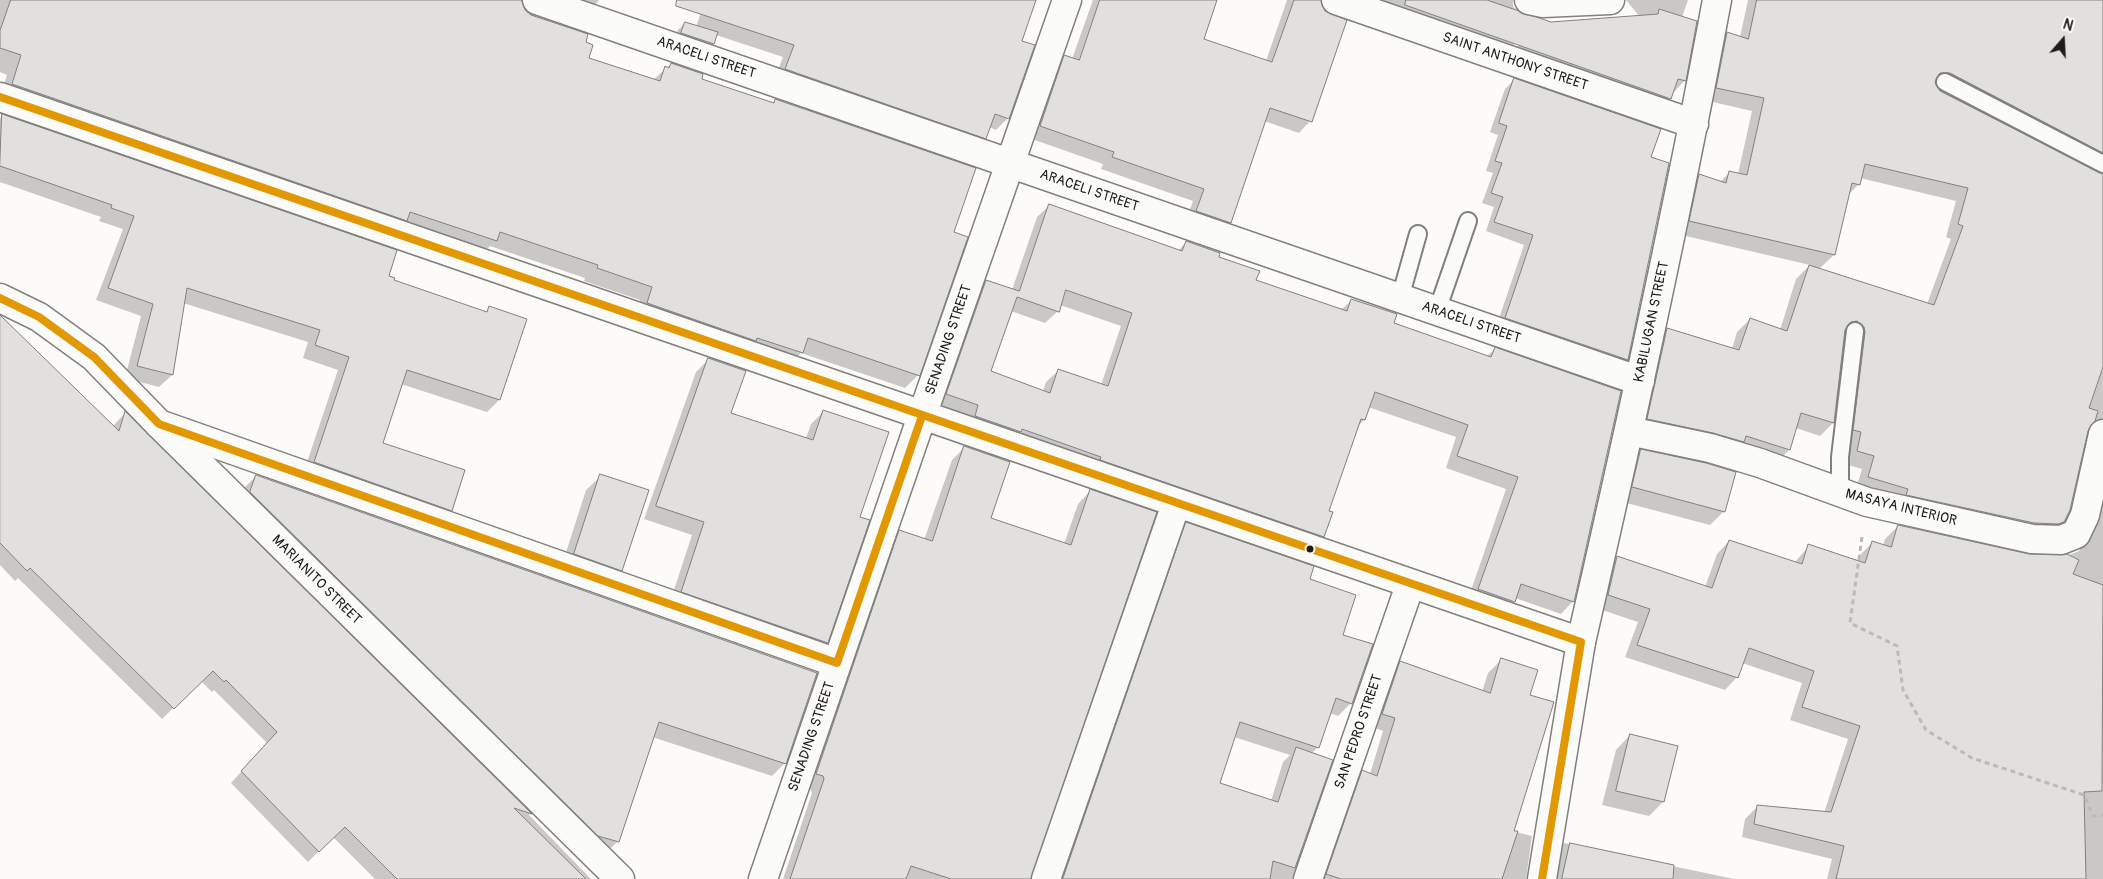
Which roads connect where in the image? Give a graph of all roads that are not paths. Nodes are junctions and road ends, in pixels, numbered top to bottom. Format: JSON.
{"nodes":[{"id":1,"x":537,"y":0,"type":"edge"},
{"id":2,"x":1067,"y":0,"type":"edge"},
{"id":3,"x":1336,"y":0,"type":"edge"},
{"id":4,"x":1529,"y":0,"type":"edge"},
{"id":5,"x":1610,"y":0,"type":"edge"},
{"id":6,"x":1717,"y":0,"type":"edge"},
{"id":7,"x":1945,"y":82,"type":"dead end"},
{"id":8,"x":0,"y":97,"type":"edge"},
{"id":9,"x":1694,"y":124,"type":"junction"},
{"id":10,"x":1010,"y":164,"type":"junction"},
{"id":11,"x":2103,"y":164,"type":"edge"},
{"id":12,"x":1468,"y":221,"type":"dead end"},
{"id":13,"x":1418,"y":234,"type":"dead end"},
{"id":14,"x":0,"y":298,"type":"edge"},
{"id":15,"x":1400,"y":298,"type":"junction"},
{"id":16,"x":1437,"y":310,"type":"junction"},
{"id":17,"x":1855,"y":331,"type":"dead end"},
{"id":18,"x":1640,"y":381,"type":"junction"},
{"id":19,"x":922,"y":416,"type":"junction"},
{"id":20,"x":159,"y":424,"type":"junction"},
{"id":21,"x":1630,"y":431,"type":"junction"},
{"id":22,"x":2103,"y":434,"type":"edge"},
{"id":23,"x":1840,"y":492,"type":"junction"},
{"id":24,"x":1176,"y":504,"type":"junction"},
{"id":25,"x":1410,"y":585,"type":"junction"},
{"id":26,"x":1580,"y":642,"type":"junction"},
{"id":27,"x":837,"y":663,"type":"junction"},
{"id":28,"x":620,"y":879,"type":"edge"},
{"id":29,"x":762,"y":879,"type":"edge"},
{"id":30,"x":1046,"y":879,"type":"edge"},
{"id":31,"x":1308,"y":879,"type":"edge"},
{"id":32,"x":1542,"y":879,"type":"edge"}],
"edges":[{"from":1,"to":10,"type":"street","name":"ARACELI STREET"},
{"from":2,"to":10,"type":"street","name":"SENADING STREET"},
{"from":3,"to":9,"type":"street","name":"SAINT ANTHONY STREET"},
{"from":4,"to":5,"type":"street"},
{"from":6,"to":9,"type":"street","name":"KABILUGAN STREET"},
{"from":7,"to":11,"type":"lane"},
{"from":8,"to":19,"type":"street"},
{"from":9,"to":18,"type":"street","name":"KABILUGAN STREET"},
{"from":10,"to":15,"type":"street","name":"ARACELI STREET"},
{"from":10,"to":19,"type":"street","name":"SENADING STREET"},
{"from":12,"to":16,"type":"lane"},
{"from":13,"to":15,"type":"lane"},
{"from":14,"to":20,"type":"street","name":"MARIANITO STREET"},
{"from":15,"to":16,"type":"street","name":"ARACELI STREET"},
{"from":16,"to":18,"type":"street","name":"ARACELI STREET"},
{"from":17,"to":23,"type":"lane"},
{"from":18,"to":21,"type":"street","name":"KABILUGAN STREET"},
{"from":19,"to":24,"type":"street"},
{"from":19,"to":27,"type":"street","name":"SENADING STREET"},
{"from":20,"to":27,"type":"street"},
{"from":20,"to":28,"type":"street","name":"MARIANITO STREET"},
{"from":21,"to":23,"type":"street","name":"MASAYA INTERIOR"},
{"from":21,"to":26,"type":"street","name":"KABILUGAN STREET"},
{"from":22,"to":23,"type":"street","name":"MASAYA INTERIOR"},
{"from":24,"to":25,"type":"street"},
{"from":24,"to":30,"type":"street"},
{"from":25,"to":26,"type":"street"},
{"from":25,"to":31,"type":"street","name":"SAN PEDRO STREET"},
{"from":26,"to":32,"type":"street","name":"KABILUGAN STREET"},
{"from":27,"to":29,"type":"street","name":"SENADING STREET"}]}
